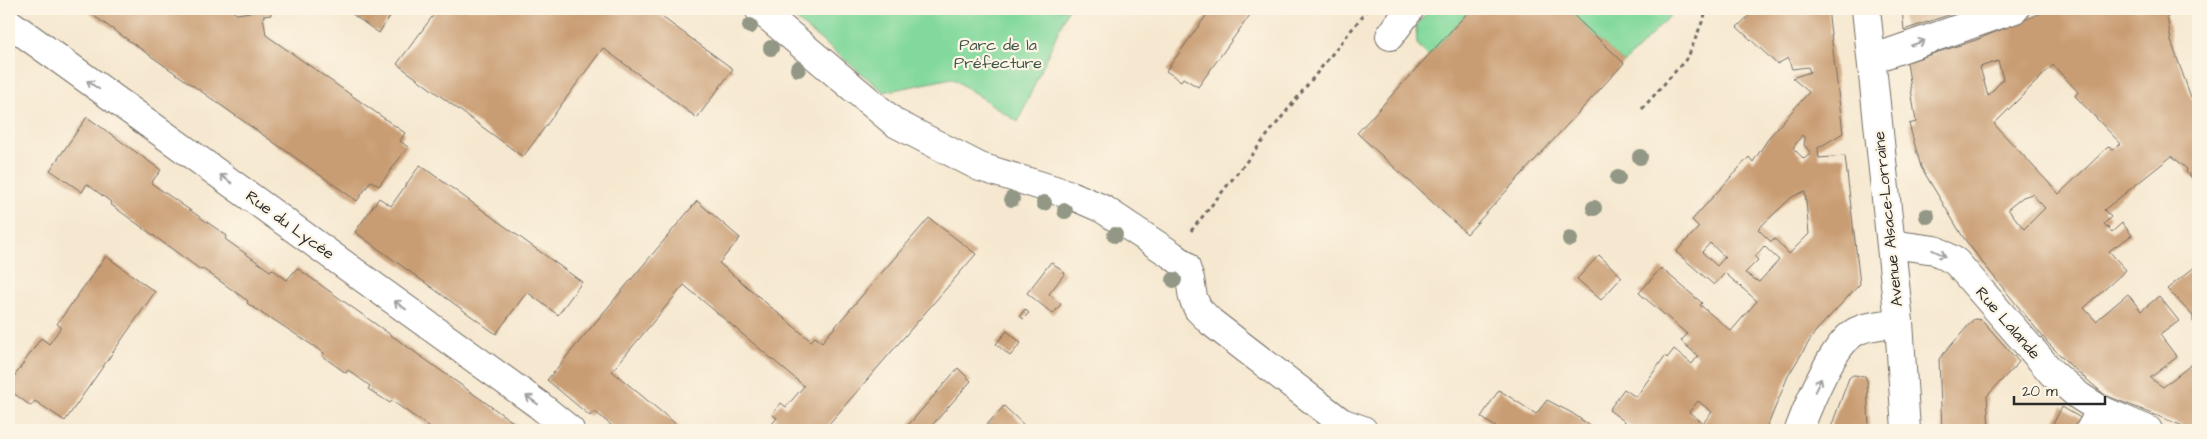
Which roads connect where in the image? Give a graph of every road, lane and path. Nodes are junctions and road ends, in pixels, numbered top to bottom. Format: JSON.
{"nodes":[{"id":1,"x":759,"y":9,"type":"edge"},
{"id":2,"x":1368,"y":9,"type":"edge"},
{"id":3,"x":1410,"y":9,"type":"edge"},
{"id":4,"x":1698,"y":9,"type":"edge"},
{"id":5,"x":1866,"y":9,"type":"edge"},
{"id":6,"x":2015,"y":9,"type":"edge"},
{"id":7,"x":11,"y":26,"type":"edge"},
{"id":8,"x":1390,"y":36,"type":"dead end"},
{"id":9,"x":1872,"y":59,"type":"junction"},
{"id":10,"x":1642,"y":109,"type":"dead end"},
{"id":11,"x":1891,"y":244,"type":"junction"},
{"id":12,"x":1172,"y":256,"type":"junction"},
{"id":13,"x":1899,"y":322,"type":"junction"},
{"id":14,"x":2095,"y":420,"type":"edge"},
{"id":15,"x":1349,"y":427,"type":"edge"},
{"id":16,"x":570,"y":430,"type":"edge"},
{"id":17,"x":1799,"y":430,"type":"edge"},
{"id":18,"x":1906,"y":430,"type":"edge"},
{"id":19,"x":2148,"y":430,"type":"edge"}],
"edges":[{"from":1,"to":12,"type":"street"},
{"from":2,"to":12,"type":"path"},
{"from":3,"to":8,"type":"street"},
{"from":4,"to":10,"type":"path"},
{"from":5,"to":9,"type":"street","name":"Avenue Alsace-Lorraine"},
{"from":9,"to":6,"type":"street","one_way":true},
{"from":16,"to":7,"type":"street","name":"Rue du Lycée","one_way":true},
{"from":9,"to":11,"type":"street","name":"Avenue Alsace-Lorraine"},
{"from":11,"to":13,"type":"street","name":"Avenue Alsace-Lorraine"},
{"from":11,"to":14,"type":"street","name":"Rue Lalande","one_way":true},
{"from":12,"to":15,"type":"street"},
{"from":17,"to":13,"type":"street","one_way":true},
{"from":13,"to":18,"type":"street","name":"Avenue Alsace-Lorraine"},
{"from":14,"to":19,"type":"street","name":"Rue Lalande"}]}
